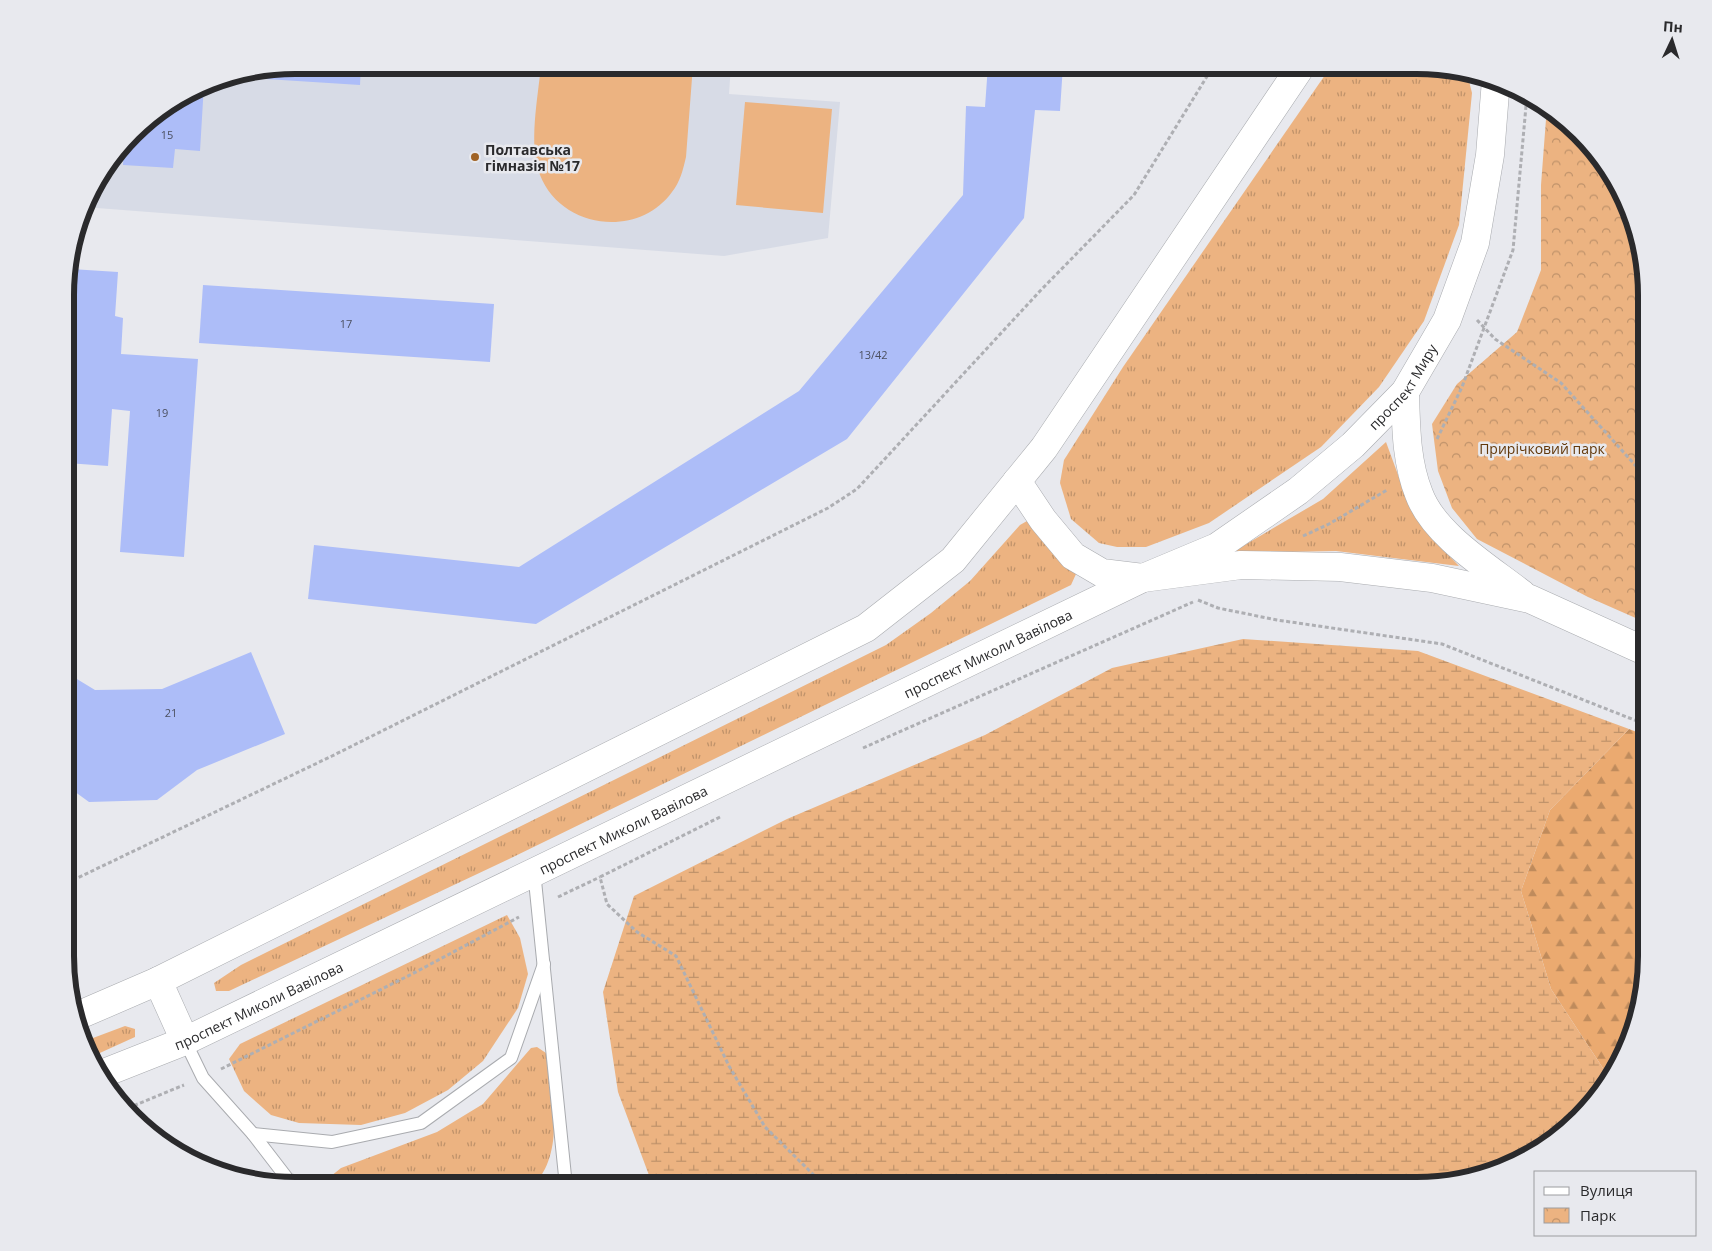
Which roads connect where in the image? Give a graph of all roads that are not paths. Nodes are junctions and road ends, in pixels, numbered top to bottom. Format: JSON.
{"nodes":[{"id":1,"x":1296,"y":74,"type":"edge"},
{"id":2,"x":1495,"y":88,"type":"edge"},
{"id":3,"x":1405,"y":392,"type":"junction"},
{"id":4,"x":1017,"y":481,"type":"junction"},
{"id":5,"x":1143,"y":578,"type":"junction"},
{"id":6,"x":1530,"y":599,"type":"junction"},
{"id":7,"x":1638,"y":648,"type":"edge"},
{"id":8,"x":534,"y":871,"type":"junction"},
{"id":9,"x":544,"y":964,"type":"junction"},
{"id":10,"x":158,"y":981,"type":"junction"},
{"id":11,"x":81,"y":1014,"type":"edge"},
{"id":12,"x":185,"y":1041,"type":"junction"},
{"id":13,"x":106,"y":1072,"type":"edge"},
{"id":14,"x":253,"y":1134,"type":"junction"},
{"id":15,"x":286,"y":1177,"type":"edge"},
{"id":16,"x":565,"y":1177,"type":"edge"}],
"edges":[{"from":1,"to":4,"type":"main road"},
{"from":2,"to":3,"type":"main road","name":"проспект Миру"},
{"from":3,"to":5,"type":"main road","name":"проспект Миру"},
{"from":3,"to":6,"type":"main road"},
{"from":4,"to":5,"type":"main road"},
{"from":4,"to":10,"type":"main road"},
{"from":5,"to":6,"type":"main road"},
{"from":5,"to":8,"type":"main road","name":"проспект Миколи Вавілова"},
{"from":6,"to":7,"type":"main road"},
{"from":8,"to":9,"type":"lane"},
{"from":8,"to":12,"type":"main road","name":"проспект Миколи Вавілова"},
{"from":9,"to":14,"type":"lane"},
{"from":9,"to":16,"type":"lane"},
{"from":10,"to":11,"type":"main road"},
{"from":10,"to":12,"type":"main road"},
{"from":12,"to":13,"type":"main road","name":"проспект Миколи Вавілова"},
{"from":12,"to":14,"type":"lane"},
{"from":14,"to":15,"type":"lane"}]}
